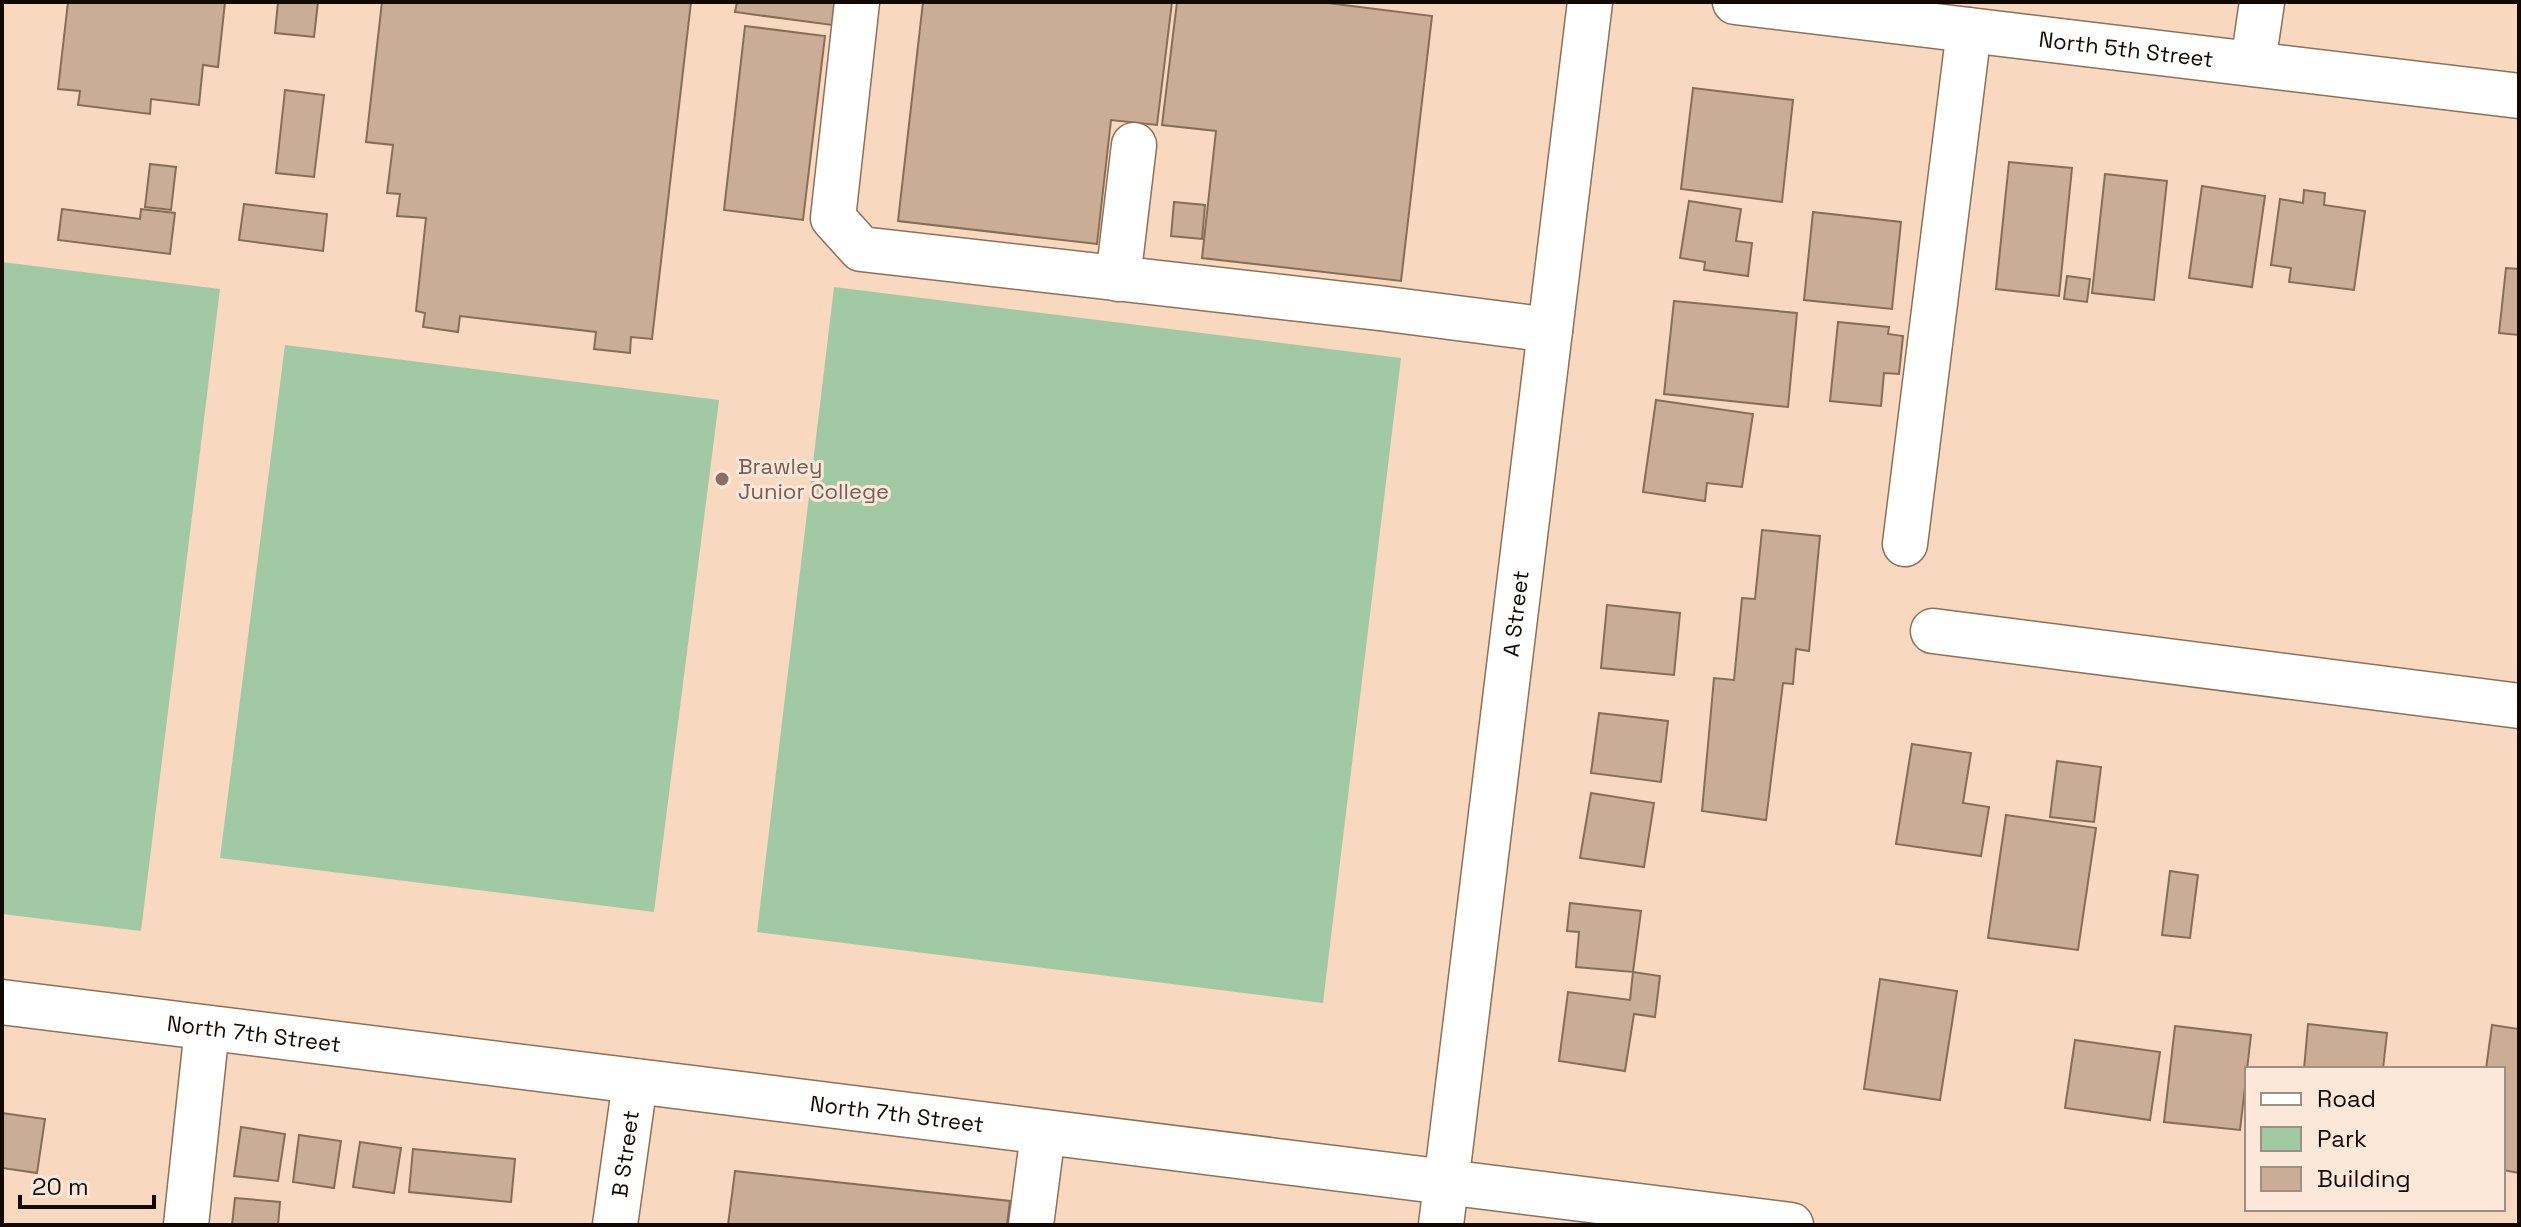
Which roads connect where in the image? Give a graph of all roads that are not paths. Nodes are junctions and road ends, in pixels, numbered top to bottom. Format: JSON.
{"nodes":[{"id":1,"x":857,"y":2,"type":"edge"},
{"id":2,"x":1590,"y":2,"type":"edge"},
{"id":3,"x":1735,"y":2,"type":"edge"},
{"id":4,"x":2262,"y":2,"type":"edge"},
{"id":5,"x":1969,"y":30,"type":"junction"},
{"id":6,"x":2253,"y":63,"type":"junction"},
{"id":7,"x":2519,"y":96,"type":"edge"},
{"id":8,"x":1134,"y":145,"type":"dead end"},
{"id":9,"x":1118,"y":279,"type":"junction"},
{"id":10,"x":1550,"y":330,"type":"junction"},
{"id":11,"x":1905,"y":544,"type":"dead end"},
{"id":12,"x":1933,"y":631,"type":"dead end"},
{"id":13,"x":2519,"y":706,"type":"edge"},
{"id":14,"x":2,"y":1002,"type":"edge"},
{"id":15,"x":207,"y":1028,"type":"junction"},
{"id":16,"x":635,"y":1082,"type":"junction"},
{"id":17,"x":1043,"y":1133,"type":"junction"},
{"id":18,"x":1444,"y":1204,"type":"edge"},
{"id":19,"x":186,"y":1225,"type":"edge"},
{"id":20,"x":615,"y":1225,"type":"edge"},
{"id":21,"x":1031,"y":1225,"type":"edge"},
{"id":22,"x":1791,"y":1225,"type":"edge"}],
"edges":[{"from":1,"to":9,"type":"street"},
{"from":2,"to":10,"type":"street","name":"A Street"},
{"from":3,"to":5,"type":"street","name":"North 5th Street"},
{"from":4,"to":6,"type":"street"},
{"from":5,"to":6,"type":"street","name":"North 5th Street"},
{"from":5,"to":11,"type":"street"},
{"from":6,"to":7,"type":"street","name":"North 5th Street"},
{"from":8,"to":9,"type":"street"},
{"from":9,"to":10,"type":"street"},
{"from":10,"to":18,"type":"street","name":"A Street"},
{"from":12,"to":13,"type":"street"},
{"from":14,"to":15,"type":"street","name":"North 7th Street"},
{"from":15,"to":16,"type":"street","name":"North 7th Street"},
{"from":15,"to":19,"type":"street"},
{"from":16,"to":17,"type":"street","name":"North 7th Street"},
{"from":16,"to":20,"type":"street","name":"B Street"},
{"from":17,"to":18,"type":"street","name":"North 7th Street"},
{"from":17,"to":21,"type":"street"},
{"from":18,"to":22,"type":"street","name":"North 7th Street"}]}
